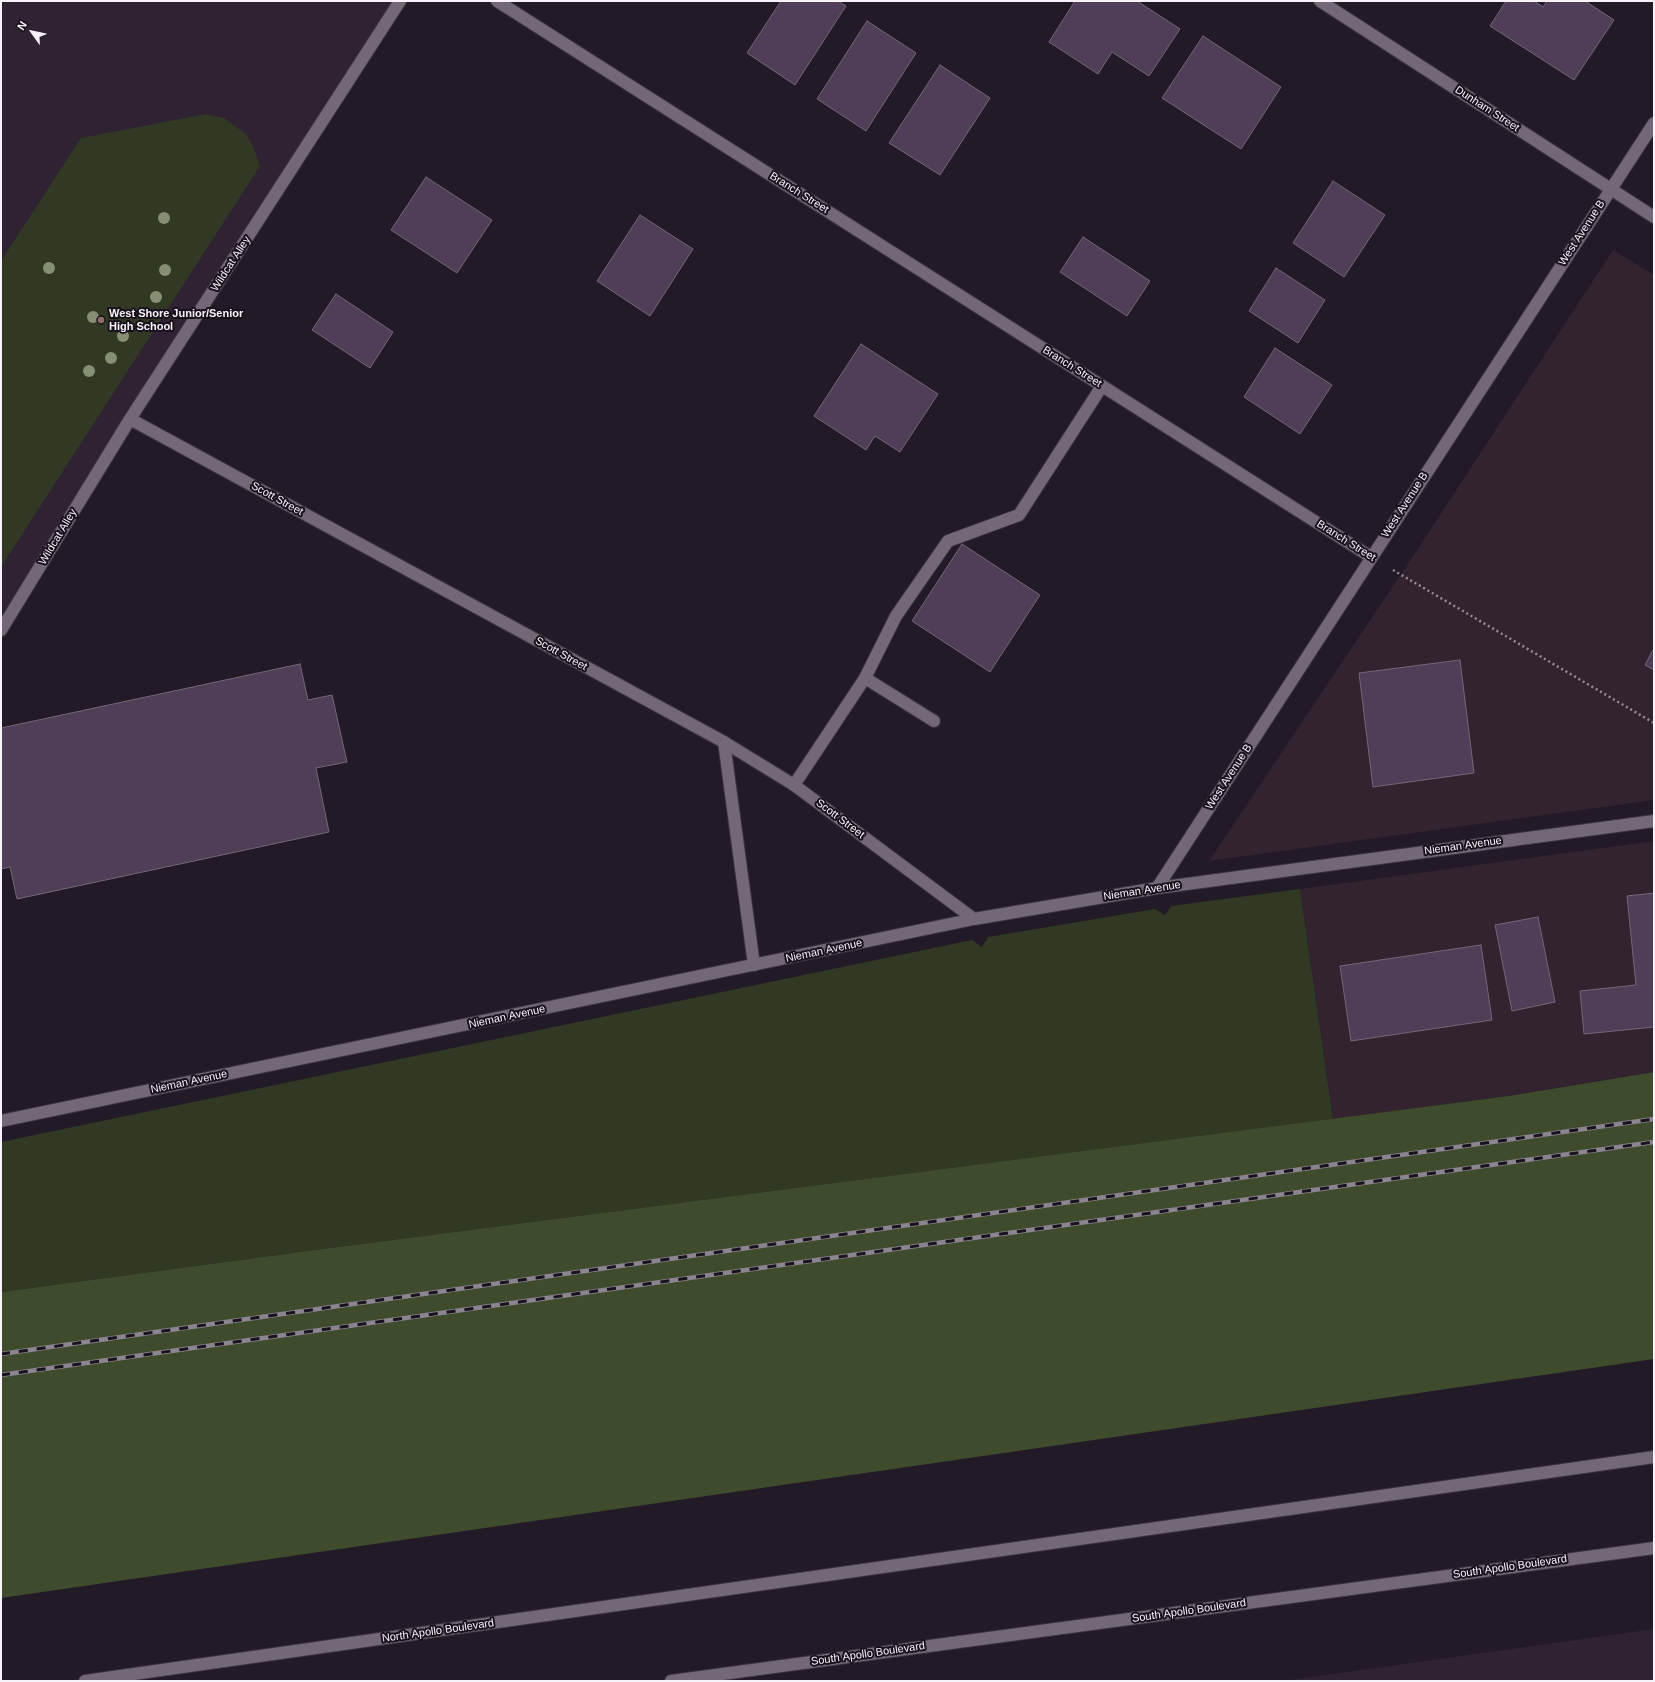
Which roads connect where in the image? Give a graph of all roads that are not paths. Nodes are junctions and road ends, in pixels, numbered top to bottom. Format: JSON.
{"nodes":[{"id":1,"x":400,"y":1,"type":"edge"},
{"id":2,"x":497,"y":1,"type":"edge"},
{"id":3,"x":1320,"y":1,"type":"edge"},
{"id":4,"x":1654,"y":122,"type":"edge"},
{"id":5,"x":1611,"y":188,"type":"junction"},
{"id":6,"x":1654,"y":217,"type":"edge"},
{"id":7,"x":1102,"y":386,"type":"junction"},
{"id":8,"x":130,"y":419,"type":"junction"},
{"id":9,"x":1370,"y":557,"type":"junction"},
{"id":10,"x":1,"y":630,"type":"edge"},
{"id":11,"x":866,"y":678,"type":"junction"},
{"id":12,"x":934,"y":721,"type":"dead end"},
{"id":13,"x":724,"y":742,"type":"junction"},
{"id":14,"x":794,"y":786,"type":"junction"},
{"id":15,"x":1654,"y":821,"type":"edge"},
{"id":16,"x":1157,"y":888,"type":"junction"},
{"id":17,"x":974,"y":919,"type":"junction"},
{"id":18,"x":754,"y":965,"type":"junction"},
{"id":19,"x":1,"y":1122,"type":"edge"},
{"id":20,"x":1654,"y":1457,"type":"edge"},
{"id":21,"x":1654,"y":1548,"type":"edge"},
{"id":22,"x":85,"y":1681,"type":"edge"},
{"id":23,"x":671,"y":1681,"type":"edge"}],
"edges":[{"from":1,"to":8,"type":"street","name":"Wildcat Alley"},
{"from":2,"to":7,"type":"street","name":"Branch Street"},
{"from":3,"to":5,"type":"street","name":"Dunham Street"},
{"from":4,"to":5,"type":"street","name":"West Avenue B"},
{"from":5,"to":6,"type":"street","name":"Dunham Street"},
{"from":5,"to":9,"type":"street","name":"West Avenue B"},
{"from":7,"to":9,"type":"street","name":"Branch Street"},
{"from":7,"to":11,"type":"street"},
{"from":8,"to":10,"type":"street","name":"Wildcat Alley"},
{"from":8,"to":13,"type":"street","name":"Scott Street"},
{"from":9,"to":16,"type":"street","name":"West Avenue B"},
{"from":11,"to":12,"type":"street"},
{"from":11,"to":14,"type":"street"},
{"from":13,"to":14,"type":"street","name":"Scott Street"},
{"from":13,"to":18,"type":"street"},
{"from":14,"to":17,"type":"street","name":"Scott Street"},
{"from":15,"to":16,"type":"street","name":"Nieman Avenue"},
{"from":16,"to":17,"type":"street","name":"Nieman Avenue"},
{"from":17,"to":18,"type":"street","name":"Nieman Avenue"},
{"from":18,"to":19,"type":"street","name":"Nieman Avenue"},
{"from":20,"to":22,"type":"street","name":"North Apollo Boulevard"},
{"from":21,"to":23,"type":"street","name":"South Apollo Boulevard"}]}
